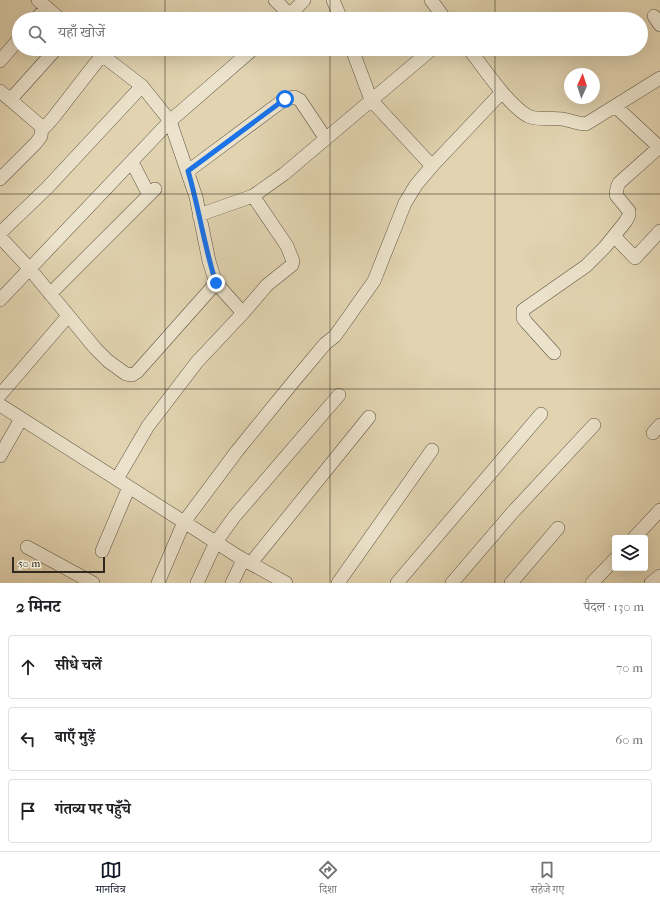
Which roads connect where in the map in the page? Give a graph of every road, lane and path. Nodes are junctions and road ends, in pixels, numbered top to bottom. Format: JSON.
{"nodes":[{"id":1,"x":274,"y":0,"type":"edge"},
{"id":2,"x":304,"y":0,"type":"edge"},
{"id":3,"x":333,"y":0,"type":"edge"},
{"id":4,"x":431,"y":0,"type":"edge"},
{"id":5,"x":42,"y":4,"type":"edge"},
{"id":6,"x":52,"y":12,"type":"edge"},
{"id":7,"x":284,"y":12,"type":"edge"},
{"id":8,"x":293,"y":12,"type":"edge"},
{"id":9,"x":337,"y":12,"type":"edge"},
{"id":10,"x":440,"y":12,"type":"edge"},
{"id":11,"x":12,"y":47,"type":"edge"},
{"id":12,"x":50,"y":56,"type":"edge"},
{"id":13,"x":95,"y":56,"type":"edge"},
{"id":14,"x":103,"y":56,"type":"edge"},
{"id":15,"x":245,"y":56,"type":"edge"},
{"id":16,"x":355,"y":56,"type":"edge"},
{"id":17,"x":424,"y":56,"type":"edge"},
{"id":18,"x":474,"y":56,"type":"edge"},
{"id":19,"x":0,"y":61,"type":"edge"},
{"id":20,"x":660,"y":78,"type":"edge"},
{"id":21,"x":142,"y":86,"type":"junction"},
{"id":22,"x":0,"y":91,"type":"edge"},
{"id":23,"x":502,"y":92,"type":"junction"},
{"id":24,"x":10,"y":100,"type":"junction"},
{"id":25,"x":371,"y":100,"type":"junction"},
{"id":26,"x":615,"y":106,"type":"junction"},
{"id":27,"x":170,"y":121,"type":"junction"},
{"id":28,"x":42,"y":127,"type":"junction"},
{"id":29,"x":326,"y":139,"type":"junction"},
{"id":30,"x":659,"y":147,"type":"edge"},
{"id":31,"x":132,"y":162,"type":"junction"},
{"id":32,"x":432,"y":166,"type":"junction"},
{"id":33,"x":188,"y":171,"type":"junction"},
{"id":34,"x":0,"y":178,"type":"edge"},
{"id":35,"x":253,"y":196,"type":"junction"},
{"id":36,"x":199,"y":215,"type":"junction"},
{"id":37,"x":660,"y":231,"type":"edge"},
{"id":38,"x":0,"y":233,"type":"edge"},
{"id":39,"x":614,"y":236,"type":"junction"},
{"id":40,"x":0,"y":237,"type":"edge"},
{"id":41,"x":29,"y":268,"type":"junction"},
{"id":42,"x":216,"y":283,"type":"junction"},
{"id":43,"x":50,"y":294,"type":"junction"},
{"id":44,"x":0,"y":300,"type":"edge"},
{"id":45,"x":243,"y":313,"type":"junction"},
{"id":46,"x":68,"y":316,"type":"junction"},
{"id":47,"x":554,"y":353,"type":"dead end"},
{"id":48,"x":0,"y":395,"type":"edge"},
{"id":49,"x":339,"y":395,"type":"dead end"},
{"id":50,"x":0,"y":405,"type":"edge"},
{"id":51,"x":541,"y":414,"type":"dead end"},
{"id":52,"x":369,"y":417,"type":"dead end"},
{"id":53,"x":20,"y":419,"type":"junction"},
{"id":54,"x":594,"y":425,"type":"dead end"},
{"id":55,"x":432,"y":450,"type":"dead end"},
{"id":56,"x":0,"y":456,"type":"edge"},
{"id":57,"x":117,"y":479,"type":"junction"},
{"id":58,"x":129,"y":486,"type":"junction"},
{"id":59,"x":660,"y":510,"type":"edge"},
{"id":60,"x":184,"y":522,"type":"junction"},
{"id":61,"x":558,"y":528,"type":"dead end"},
{"id":62,"x":637,"y":535,"type":"edge"},
{"id":63,"x":216,"y":542,"type":"junction"},
{"id":64,"x":26,"y":547,"type":"dead end"},
{"id":65,"x":102,"y":551,"type":"dead end"},
{"id":66,"x":247,"y":561,"type":"junction"},
{"id":67,"x":612,"y":562,"type":"edge"},
{"id":68,"x":660,"y":576,"type":"edge"},
{"id":69,"x":271,"y":580,"type":"edge"},
{"id":70,"x":93,"y":583,"type":"edge"},
{"id":71,"x":158,"y":583,"type":"edge"},
{"id":72,"x":197,"y":583,"type":"edge"},
{"id":73,"x":232,"y":583,"type":"edge"},
{"id":74,"x":286,"y":583,"type":"edge"},
{"id":75,"x":338,"y":583,"type":"edge"},
{"id":76,"x":397,"y":583,"type":"edge"},
{"id":77,"x":452,"y":583,"type":"edge"},
{"id":78,"x":511,"y":583,"type":"edge"},
{"id":79,"x":592,"y":583,"type":"edge"},
{"id":80,"x":651,"y":583,"type":"edge"}],
"edges":[{"from":1,"to":7,"type":"street"},
{"from":2,"to":8,"type":"street"},
{"from":3,"to":9,"type":"street"},
{"from":4,"to":10,"type":"street"},
{"from":5,"to":6,"type":"street"},
{"from":11,"to":19,"type":"street"},
{"from":12,"to":24,"type":"street"},
{"from":13,"to":28,"type":"street"},
{"from":14,"to":21,"type":"street"},
{"from":15,"to":27,"type":"street"},
{"from":16,"to":25,"type":"street"},
{"from":17,"to":25,"type":"street"},
{"from":18,"to":23,"type":"street"},
{"from":20,"to":26,"type":"street"},
{"from":21,"to":27,"type":"street"},
{"from":21,"to":38,"type":"street"},
{"from":22,"to":24,"type":"street"},
{"from":23,"to":26,"type":"street"},
{"from":23,"to":32,"type":"street"},
{"from":24,"to":28,"type":"street"},
{"from":25,"to":29,"type":"street"},
{"from":25,"to":32,"type":"street"},
{"from":26,"to":30,"type":"street"},
{"from":27,"to":31,"type":"street"},
{"from":27,"to":33,"type":"street"},
{"from":28,"to":34,"type":"street"},
{"from":29,"to":33,"type":"street"},
{"from":29,"to":35,"type":"street"},
{"from":30,"to":39,"type":"street"},
{"from":31,"to":41,"type":"street"},
{"from":31,"to":43,"type":"street"},
{"from":32,"to":60,"type":"street"},
{"from":33,"to":36,"type":"street"},
{"from":35,"to":36,"type":"street"},
{"from":35,"to":45,"type":"street"},
{"from":36,"to":42,"type":"street"},
{"from":37,"to":39,"type":"street"},
{"from":39,"to":47,"type":"street"},
{"from":40,"to":41,"type":"street"},
{"from":41,"to":43,"type":"street"},
{"from":41,"to":44,"type":"street"},
{"from":42,"to":45,"type":"street"},
{"from":42,"to":46,"type":"street"},
{"from":43,"to":46,"type":"street"},
{"from":45,"to":57,"type":"street"},
{"from":46,"to":48,"type":"street"},
{"from":49,"to":63,"type":"street"},
{"from":50,"to":53,"type":"street"},
{"from":51,"to":76,"type":"street"},
{"from":52,"to":66,"type":"street"},
{"from":53,"to":56,"type":"street"},
{"from":53,"to":57,"type":"street"},
{"from":54,"to":77,"type":"street"},
{"from":55,"to":75,"type":"street"},
{"from":57,"to":58,"type":"street"},
{"from":58,"to":60,"type":"street"},
{"from":58,"to":65,"type":"street"},
{"from":59,"to":62,"type":"street"},
{"from":60,"to":63,"type":"street"},
{"from":60,"to":71,"type":"street"},
{"from":61,"to":78,"type":"street"},
{"from":63,"to":66,"type":"street"},
{"from":63,"to":72,"type":"street"},
{"from":64,"to":70,"type":"street"},
{"from":66,"to":69,"type":"street"},
{"from":66,"to":73,"type":"street"},
{"from":67,"to":79,"type":"street"},
{"from":68,"to":80,"type":"street"},
{"from":69,"to":74,"type":"street"}]}
